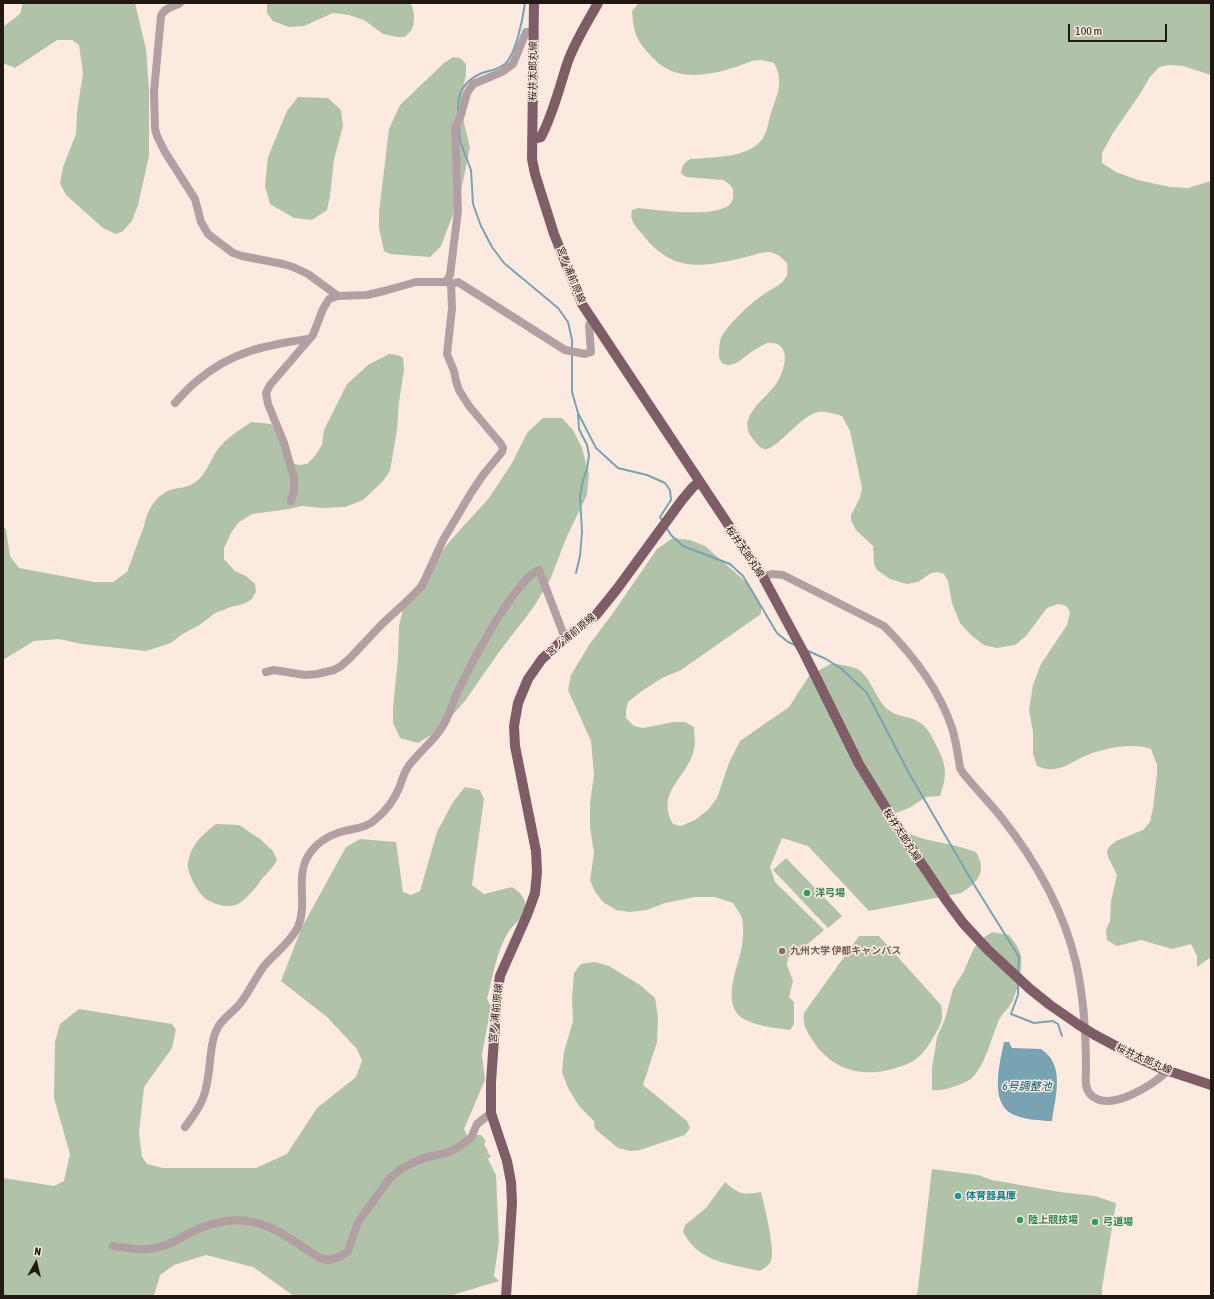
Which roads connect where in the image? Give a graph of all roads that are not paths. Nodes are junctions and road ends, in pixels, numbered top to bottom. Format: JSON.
{"nodes":[{"id":1,"x":180,"y":3,"type":"edge"},
{"id":2,"x":534,"y":3,"type":"edge"},
{"id":3,"x":598,"y":3,"type":"edge"},
{"id":4,"x":534,"y":32,"type":"junction"},
{"id":5,"x":532,"y":139,"type":"junction"},
{"id":6,"x":448,"y":283,"type":"junction"},
{"id":7,"x":338,"y":296,"type":"junction"},
{"id":8,"x":592,"y":320,"type":"junction"},
{"id":9,"x":308,"y":339,"type":"junction"},
{"id":10,"x":175,"y":403,"type":"dead end"},
{"id":11,"x":699,"y":482,"type":"junction"},
{"id":12,"x":291,"y":501,"type":"dead end"},
{"id":13,"x":763,"y":577,"type":"junction"},
{"id":14,"x":565,"y":638,"type":"junction"},
{"id":15,"x":266,"y":672,"type":"dead end"},
{"id":16,"x":1167,"y":1071,"type":"junction"},
{"id":17,"x":1211,"y":1085,"type":"edge"},
{"id":18,"x":492,"y":1113,"type":"junction"},
{"id":19,"x":185,"y":1127,"type":"dead end"},
{"id":20,"x":113,"y":1246,"type":"dead end"},
{"id":21,"x":506,"y":1296,"type":"edge"}],
"edges":[{"from":1,"to":7,"type":"street"},
{"from":2,"to":4,"type":"main road","name":"桜井太郎丸線"},
{"from":3,"to":5,"type":"main road"},
{"from":4,"to":5,"type":"main road","name":"桜井太郎丸線"},
{"from":4,"to":6,"type":"street"},
{"from":5,"to":8,"type":"main road","name":"宮ノ浦前原線"},
{"from":6,"to":7,"type":"street"},
{"from":6,"to":8,"type":"street"},
{"from":6,"to":15,"type":"street"},
{"from":7,"to":9,"type":"street"},
{"from":8,"to":11,"type":"main road","name":"宮ノ浦前原線"},
{"from":9,"to":10,"type":"street"},
{"from":9,"to":12,"type":"street"},
{"from":11,"to":13,"type":"main road","name":"桜井太郎丸線"},
{"from":11,"to":14,"type":"main road","name":"宮ノ浦前原線"},
{"from":13,"to":16,"type":"main road","name":"桜井太郎丸線","bridge":true},
{"from":13,"to":16,"type":"street"},
{"from":14,"to":18,"type":"main road","name":"宮ノ浦前原線"},
{"from":14,"to":19,"type":"street"},
{"from":16,"to":17,"type":"main road","name":"桜井太郎丸線"},
{"from":18,"to":20,"type":"street"},
{"from":18,"to":21,"type":"main road","name":"宮ノ浦前原線"}]}
